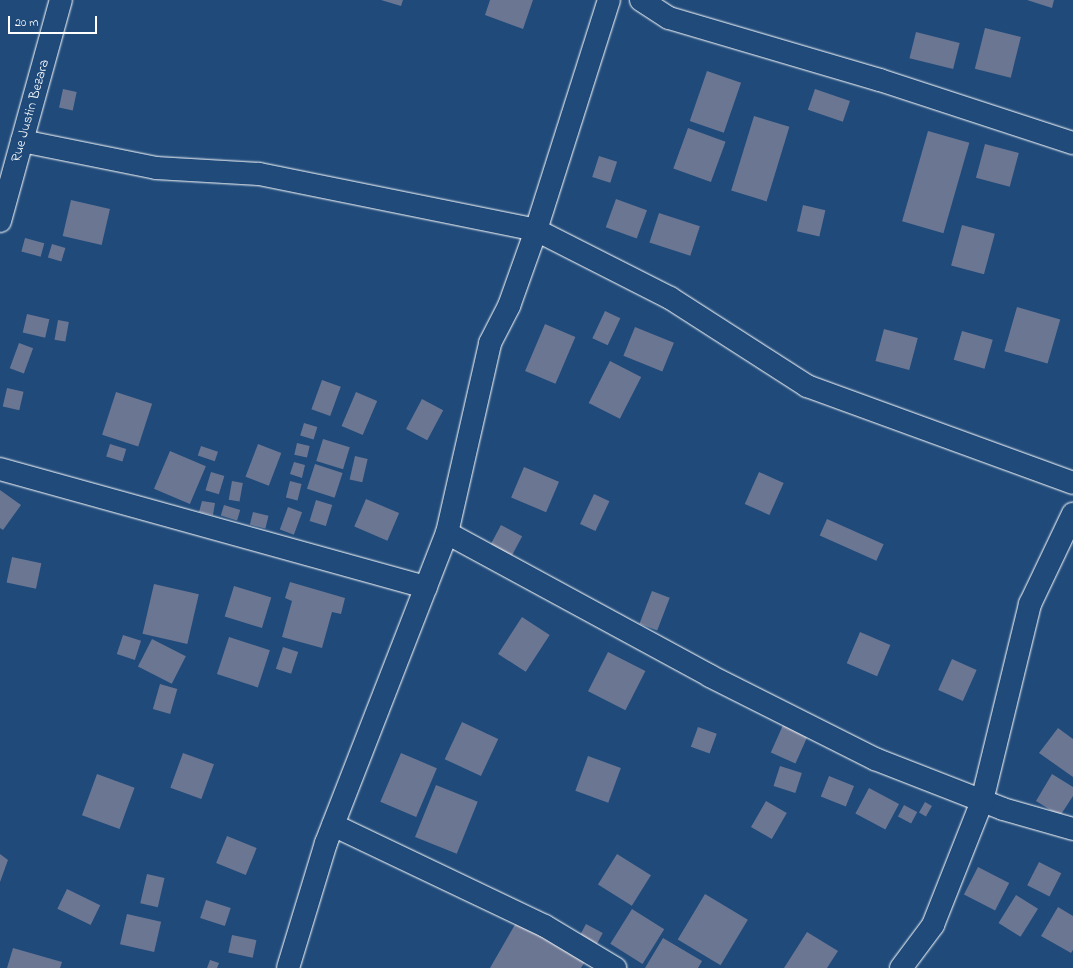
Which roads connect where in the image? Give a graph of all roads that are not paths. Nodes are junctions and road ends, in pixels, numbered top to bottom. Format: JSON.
{"nodes":[{"id":1,"x":61,"y":0,"type":"edge"},
{"id":2,"x":609,"y":0,"type":"edge"},
{"id":3,"x":641,"y":0,"type":"edge"},
{"id":4,"x":22,"y":141,"type":"junction"},
{"id":5,"x":1073,"y":143,"type":"edge"},
{"id":6,"x":0,"y":221,"type":"edge"},
{"id":7,"x":536,"y":230,"type":"junction"},
{"id":8,"x":0,"y":469,"type":"edge"},
{"id":9,"x":1073,"y":483,"type":"edge"},
{"id":10,"x":1073,"y":514,"type":"edge"},
{"id":11,"x":447,"y":533,"type":"junction"},
{"id":12,"x":426,"y":587,"type":"junction"},
{"id":13,"x":982,"y":801,"type":"junction"},
{"id":14,"x":333,"y":825,"type":"junction"},
{"id":15,"x":1073,"y":829,"type":"edge"},
{"id":16,"x":288,"y":968,"type":"edge"},
{"id":17,"x":615,"y":968,"type":"edge"},
{"id":18,"x":901,"y":968,"type":"edge"}],
"edges":[{"from":1,"to":4,"type":"street","name":"Rue Justin Bezara"},
{"from":2,"to":7,"type":"street"},
{"from":3,"to":5,"type":"street"},
{"from":4,"to":6,"type":"street","name":"Rue Justin Bezara"},
{"from":4,"to":7,"type":"street"},
{"from":7,"to":9,"type":"street"},
{"from":7,"to":11,"type":"street"},
{"from":8,"to":12,"type":"street"},
{"from":10,"to":13,"type":"street"},
{"from":11,"to":12,"type":"street"},
{"from":11,"to":13,"type":"street"},
{"from":12,"to":14,"type":"street"},
{"from":13,"to":15,"type":"street"},
{"from":13,"to":18,"type":"street"},
{"from":14,"to":16,"type":"street"},
{"from":14,"to":17,"type":"street"}]}
